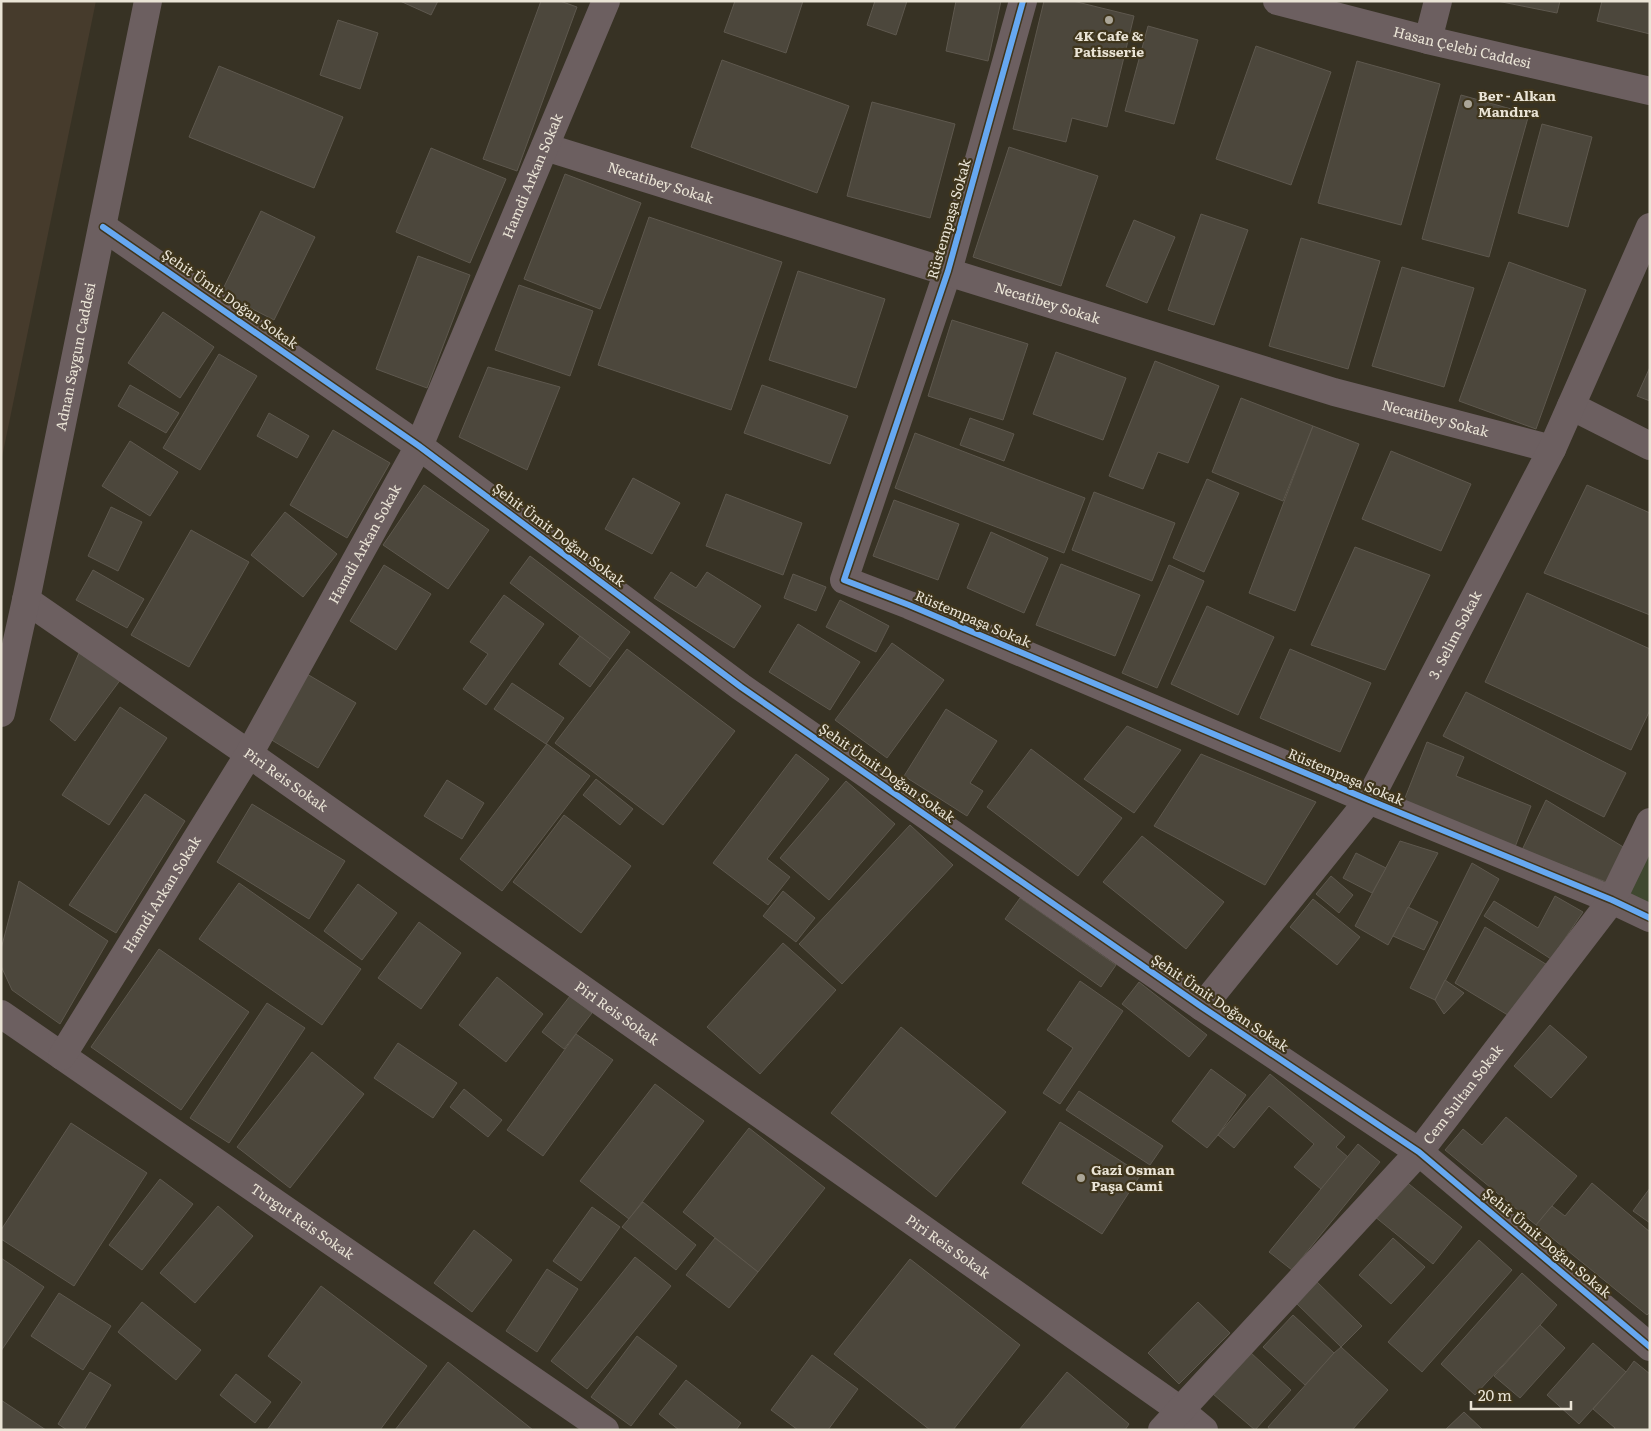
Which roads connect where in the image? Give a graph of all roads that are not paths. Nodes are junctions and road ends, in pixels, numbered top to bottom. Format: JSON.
{"nodes":[{"id":1,"x":148,"y":1,"type":"edge"},
{"id":2,"x":606,"y":1,"type":"edge"},
{"id":3,"x":1023,"y":1,"type":"edge"},
{"id":4,"x":1277,"y":1,"type":"edge"},
{"id":5,"x":1438,"y":1,"type":"edge"},
{"id":6,"x":1428,"y":40,"type":"junction"},
{"id":7,"x":1650,"y":91,"type":"edge"},
{"id":8,"x":545,"y":147,"type":"junction"},
{"id":9,"x":103,"y":226,"type":"junction"},
{"id":10,"x":1650,"y":227,"type":"edge"},
{"id":11,"x":948,"y":271,"type":"junction"},
{"id":12,"x":1571,"y":406,"type":"junction"},
{"id":13,"x":419,"y":446,"type":"junction"},
{"id":14,"x":1650,"y":446,"type":"edge"},
{"id":15,"x":1552,"y":449,"type":"junction"},
{"id":16,"x":26,"y":600,"type":"junction"},
{"id":17,"x":1,"y":713,"type":"edge"},
{"id":18,"x":249,"y":754,"type":"junction"},
{"id":19,"x":1369,"y":800,"type":"junction"},
{"id":20,"x":1650,"y":822,"type":"edge"},
{"id":21,"x":1612,"y":900,"type":"junction"},
{"id":22,"x":1650,"y":918,"type":"edge"},
{"id":23,"x":1202,"y":1007,"type":"junction"},
{"id":24,"x":1,"y":1014,"type":"edge"},
{"id":25,"x":62,"y":1056,"type":"junction"},
{"id":26,"x":1419,"y":1152,"type":"junction"},
{"id":27,"x":1647,"y":1341,"type":"edge"},
{"id":28,"x":1171,"y":1420,"type":"edge"},
{"id":29,"x":605,"y":1430,"type":"edge"},
{"id":30,"x":1204,"y":1430,"type":"edge"}],
"edges":[{"from":1,"to":9,"type":"street","name":"Adnan Saygun Caddesi"},
{"from":2,"to":8,"type":"street","name":"Hamdi Arkan Sokak"},
{"from":3,"to":11,"type":"street","name":"Rüstempaşa Sokak"},
{"from":4,"to":6,"type":"street","name":"Hasan Çelebi Caddesi"},
{"from":5,"to":6,"type":"street"},
{"from":6,"to":7,"type":"street","name":"Hasan Çelebi Caddesi"},
{"from":8,"to":11,"type":"street","name":"Necatibey Sokak"},
{"from":8,"to":13,"type":"street","name":"Hamdi Arkan Sokak"},
{"from":9,"to":13,"type":"street","name":"Şehit Ümit Doğan Sokak"},
{"from":9,"to":16,"type":"street","name":"Adnan Saygun Caddesi"},
{"from":10,"to":12,"type":"street","name":"3. Selim Sokak"},
{"from":11,"to":15,"type":"street","name":"Necatibey Sokak"},
{"from":11,"to":19,"type":"street","name":"Rüstempaşa Sokak"},
{"from":12,"to":14,"type":"street"},
{"from":12,"to":15,"type":"street","name":"3. Selim Sokak"},
{"from":13,"to":18,"type":"street","name":"Hamdi Arkan Sokak"},
{"from":13,"to":23,"type":"street","name":"Şehit Ümit Doğan Sokak"},
{"from":15,"to":19,"type":"street","name":"3. Selim Sokak"},
{"from":16,"to":17,"type":"street","name":"Adnan Saygun Caddesi"},
{"from":16,"to":18,"type":"street","name":"Piri Reis Sokak"},
{"from":18,"to":25,"type":"street","name":"Hamdi Arkan Sokak"},
{"from":18,"to":28,"type":"street","name":"Piri Reis Sokak"},
{"from":19,"to":21,"type":"street","name":"Rüstempaşa Sokak"},
{"from":19,"to":23,"type":"street","name":"3. Selim Sokak"},
{"from":20,"to":21,"type":"street","name":"Cem Sultan Sokak"},
{"from":21,"to":22,"type":"street","name":"Rüstempaşa Sokak"},
{"from":21,"to":26,"type":"street","name":"Cem Sultan Sokak"},
{"from":23,"to":26,"type":"street","name":"Şehit Ümit Doğan Sokak"},
{"from":24,"to":25,"type":"street","name":"Turgut Reis Sokak"},
{"from":25,"to":29,"type":"street","name":"Turgut Reis Sokak"},
{"from":26,"to":27,"type":"street","name":"Şehit Ümit Doğan Sokak"},
{"from":26,"to":28,"type":"street","name":"Cem Sultan Sokak"},
{"from":28,"to":30,"type":"street","name":"Piri Reis Sokak"}]}
